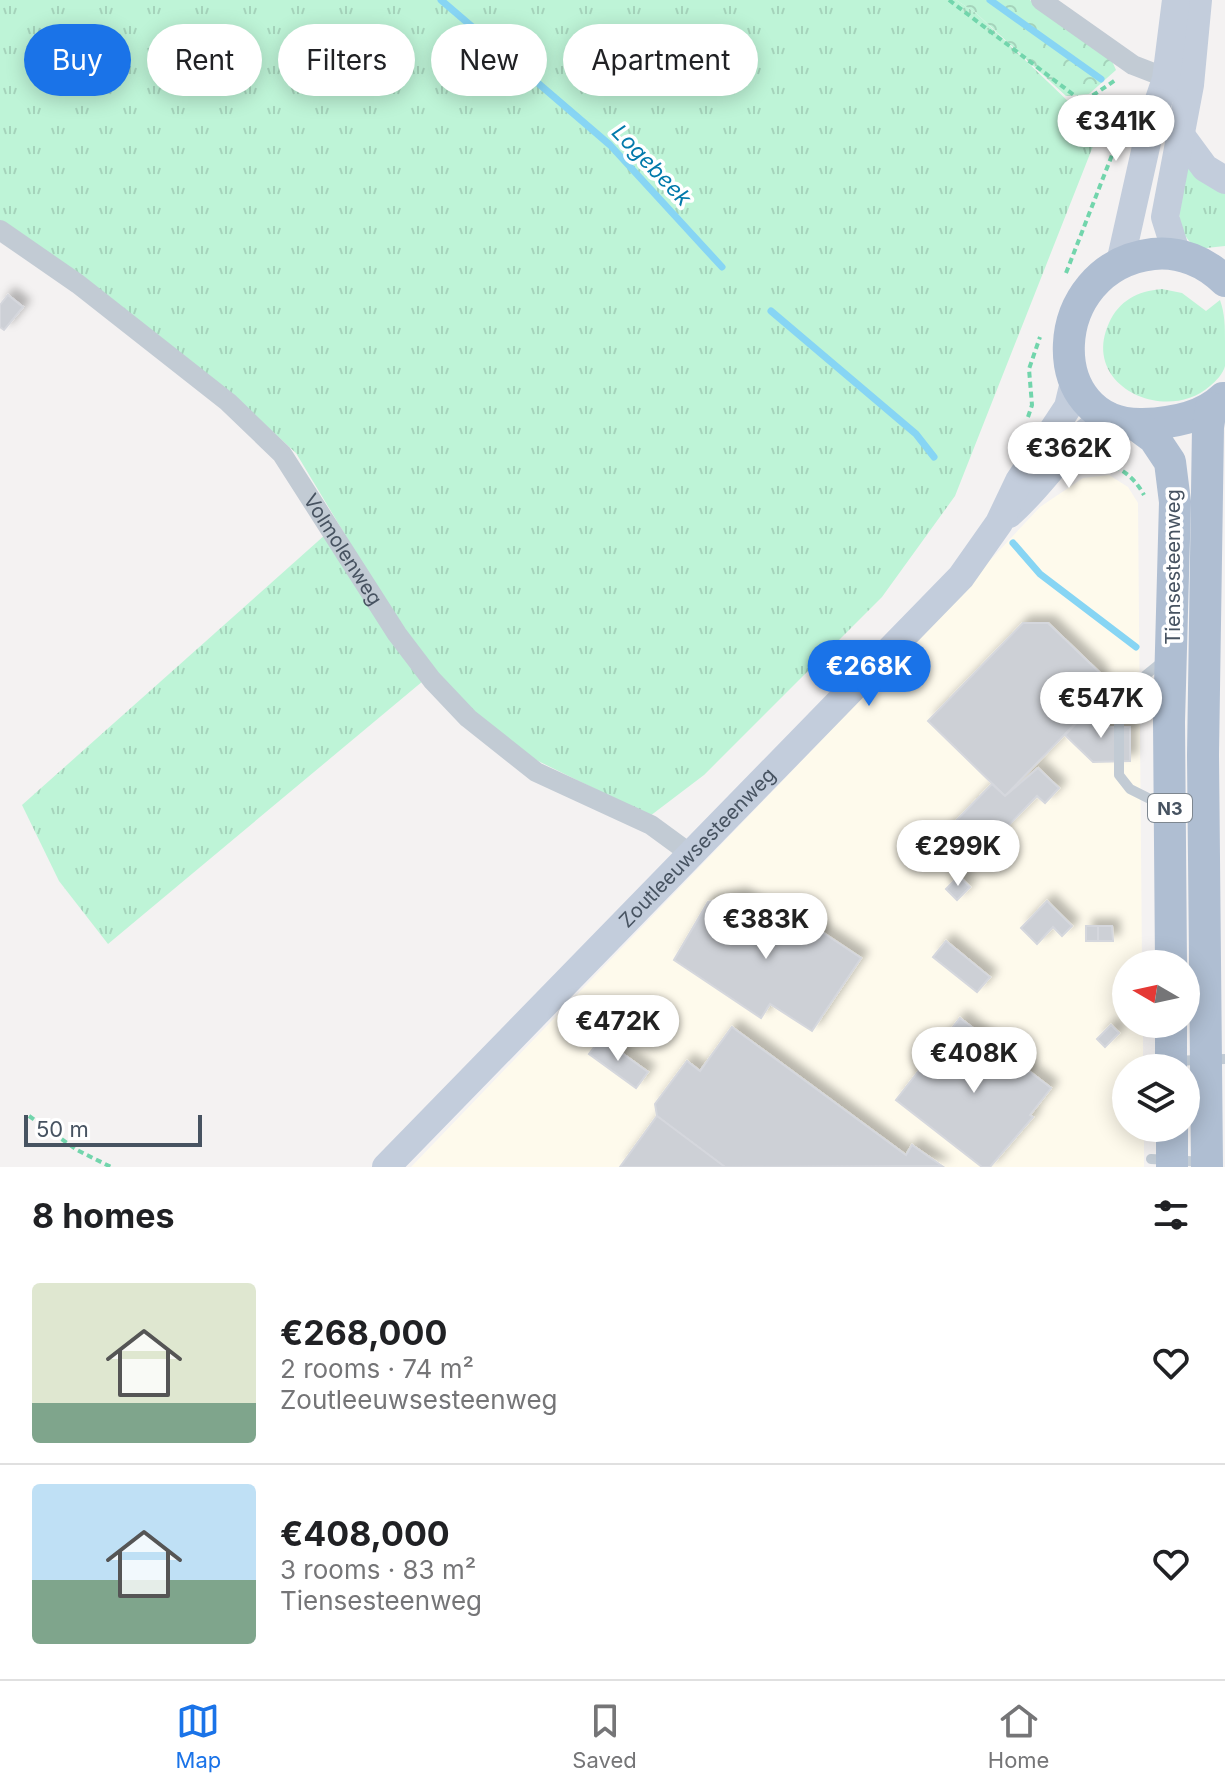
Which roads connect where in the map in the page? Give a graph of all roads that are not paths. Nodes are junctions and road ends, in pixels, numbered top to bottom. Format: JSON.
{"nodes":[{"id":1,"x":1041,"y":0,"type":"edge"},
{"id":2,"x":1176,"y":0,"type":"edge"},
{"id":3,"x":1198,"y":0,"type":"edge"},
{"id":4,"x":1178,"y":82,"type":"junction"},
{"id":5,"x":1180,"y":134,"type":"junction"},
{"id":6,"x":1225,"y":180,"type":"edge"},
{"id":7,"x":0,"y":230,"type":"edge"},
{"id":8,"x":1177,"y":255,"type":"junction"},
{"id":9,"x":1120,"y":263,"type":"junction"},
{"id":10,"x":1222,"y":273,"type":"edge"},
{"id":11,"x":1074,"y":382,"type":"junction"},
{"id":12,"x":1218,"y":402,"type":"edge"},
{"id":13,"x":1122,"y":420,"type":"junction"},
{"id":14,"x":1225,"y":522,"type":"edge"},
{"id":15,"x":999,"y":523,"type":"junction"},
{"id":16,"x":1221,"y":575,"type":"edge"},
{"id":17,"x":1207,"y":620,"type":"junction"},
{"id":18,"x":1174,"y":652,"type":"junction"},
{"id":19,"x":1170,"y":809,"type":"junction"},
{"id":20,"x":692,"y":855,"type":"junction"},
{"id":21,"x":1171,"y":950,"type":"edge"},
{"id":22,"x":1215,"y":1060,"type":"edge"},
{"id":23,"x":1169,"y":1142,"type":"edge"},
{"id":24,"x":1165,"y":1163,"type":"edge"},
{"id":25,"x":1207,"y":1164,"type":"edge"},
{"id":26,"x":386,"y":1167,"type":"edge"}],
"edges":[{"from":1,"to":4,"type":"street"},
{"from":2,"to":4,"type":"street"},
{"from":3,"to":4,"type":"street"},
{"from":4,"to":5,"type":"street"},
{"from":4,"to":9,"type":"street"},
{"from":5,"to":6,"type":"street"},
{"from":5,"to":8,"type":"street"},
{"from":7,"to":20,"type":"street","name":"Volmolenweg"},
{"from":8,"to":9,"type":"main road"},
{"from":8,"to":10,"type":"main road"},
{"from":9,"to":11,"type":"main road"},
{"from":11,"to":13,"type":"main road","number":"N3"},
{"from":11,"to":15,"type":"street","name":"Zoutleeuwsesteenweg"},
{"from":12,"to":13,"type":"main road","number":"N3"},
{"from":12,"to":17,"type":"main road","name":"Tiensesteenweg","number":"N3"},
{"from":13,"to":15,"type":"street","name":"Zoutleeuwsesteenweg"},
{"from":13,"to":18,"type":"main road","name":"Tiensesteenweg","number":"N3"},
{"from":14,"to":16,"type":"main road"},
{"from":15,"to":20,"type":"street","name":"Zoutleeuwsesteenweg"},
{"from":16,"to":17,"type":"main road"},
{"from":17,"to":22,"type":"main road","name":"Tiensesteenweg","number":"N3"},
{"from":18,"to":19,"type":"main road","name":"Tiensesteenweg","number":"N3"},
{"from":18,"to":19,"type":"lane"},
{"from":19,"to":21,"type":"main road","name":"Tiensesteenweg","number":"N3"},
{"from":20,"to":26,"type":"street","name":"Zoutleeuwsesteenweg"},
{"from":22,"to":25,"type":"main road","name":"Tiensesteenweg","number":"N3"},
{"from":23,"to":24,"type":"main road"},
{"from":24,"to":25,"type":"lane"}]}
